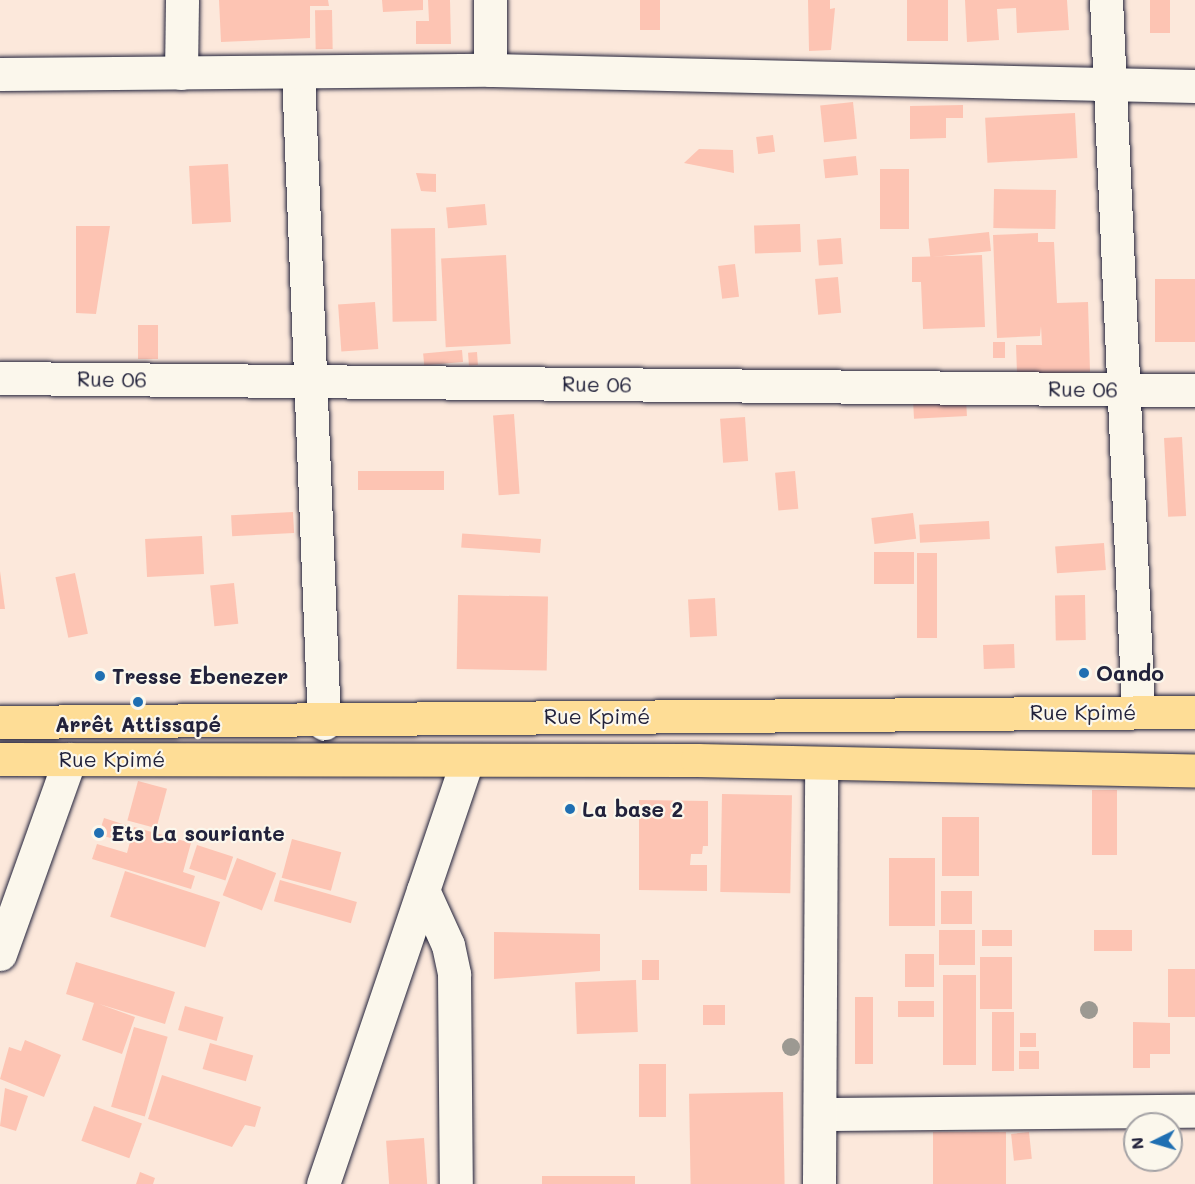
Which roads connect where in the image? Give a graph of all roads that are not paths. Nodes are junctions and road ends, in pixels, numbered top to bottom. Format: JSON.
{"nodes":[{"id":1,"x":182,"y":0,"type":"edge"},
{"id":2,"x":490,"y":0,"type":"edge"},
{"id":3,"x":1106,"y":0,"type":"edge"},
{"id":4,"x":490,"y":70,"type":"junction"},
{"id":5,"x":181,"y":73,"type":"junction"},
{"id":6,"x":298,"y":73,"type":"junction"},
{"id":7,"x":0,"y":74,"type":"edge"},
{"id":8,"x":1195,"y":86,"type":"edge"},
{"id":9,"x":1112,"y":87,"type":"junction"},
{"id":10,"x":0,"y":378,"type":"edge"},
{"id":11,"x":311,"y":382,"type":"junction"},
{"id":12,"x":1120,"y":389,"type":"junction"},
{"id":13,"x":1195,"y":390,"type":"edge"},
{"id":14,"x":1138,"y":711,"type":"junction"},
{"id":15,"x":1195,"y":712,"type":"edge"},
{"id":16,"x":0,"y":722,"type":"edge"},
{"id":17,"x":324,"y":723,"type":"junction"},
{"id":18,"x":0,"y":759,"type":"edge"},
{"id":19,"x":70,"y":759,"type":"junction"},
{"id":20,"x":467,"y":760,"type":"junction"},
{"id":21,"x":821,"y":763,"type":"junction"},
{"id":22,"x":1195,"y":770,"type":"edge"},
{"id":23,"x":423,"y":890,"type":"junction"},
{"id":24,"x":0,"y":954,"type":"edge"},
{"id":25,"x":1195,"y":1111,"type":"edge"},
{"id":26,"x":820,"y":1114,"type":"junction"},
{"id":27,"x":323,"y":1184,"type":"edge"},
{"id":28,"x":456,"y":1184,"type":"edge"},
{"id":29,"x":819,"y":1184,"type":"edge"}],
"edges":[{"from":1,"to":5,"type":"street"},
{"from":2,"to":4,"type":"street"},
{"from":3,"to":9,"type":"street"},
{"from":4,"to":6,"type":"street"},
{"from":4,"to":9,"type":"street"},
{"from":5,"to":6,"type":"street"},
{"from":5,"to":7,"type":"street"},
{"from":6,"to":11,"type":"street"},
{"from":8,"to":9,"type":"street"},
{"from":9,"to":12,"type":"street"},
{"from":10,"to":11,"type":"street","name":"Rue 06"},
{"from":11,"to":12,"type":"street","name":"Rue 06"},
{"from":11,"to":17,"type":"street"},
{"from":12,"to":13,"type":"street","name":"Rue 06"},
{"from":12,"to":14,"type":"street"},
{"from":14,"to":15,"type":"main road","name":"Rue Kpimé"},
{"from":14,"to":17,"type":"main road","name":"Rue Kpimé"},
{"from":16,"to":17,"type":"main road","name":"Rue Kpimé"},
{"from":18,"to":19,"type":"main road","name":"Rue Kpimé"},
{"from":19,"to":20,"type":"main road","name":"Rue Kpimé"},
{"from":19,"to":24,"type":"street"},
{"from":20,"to":21,"type":"main road","name":"Rue Kpimé"},
{"from":20,"to":23,"type":"street"},
{"from":21,"to":22,"type":"main road","name":"Rue Kpimé"},
{"from":21,"to":26,"type":"street"},
{"from":23,"to":27,"type":"street"},
{"from":23,"to":28,"type":"street"},
{"from":25,"to":26,"type":"street"},
{"from":26,"to":29,"type":"street"}]}
